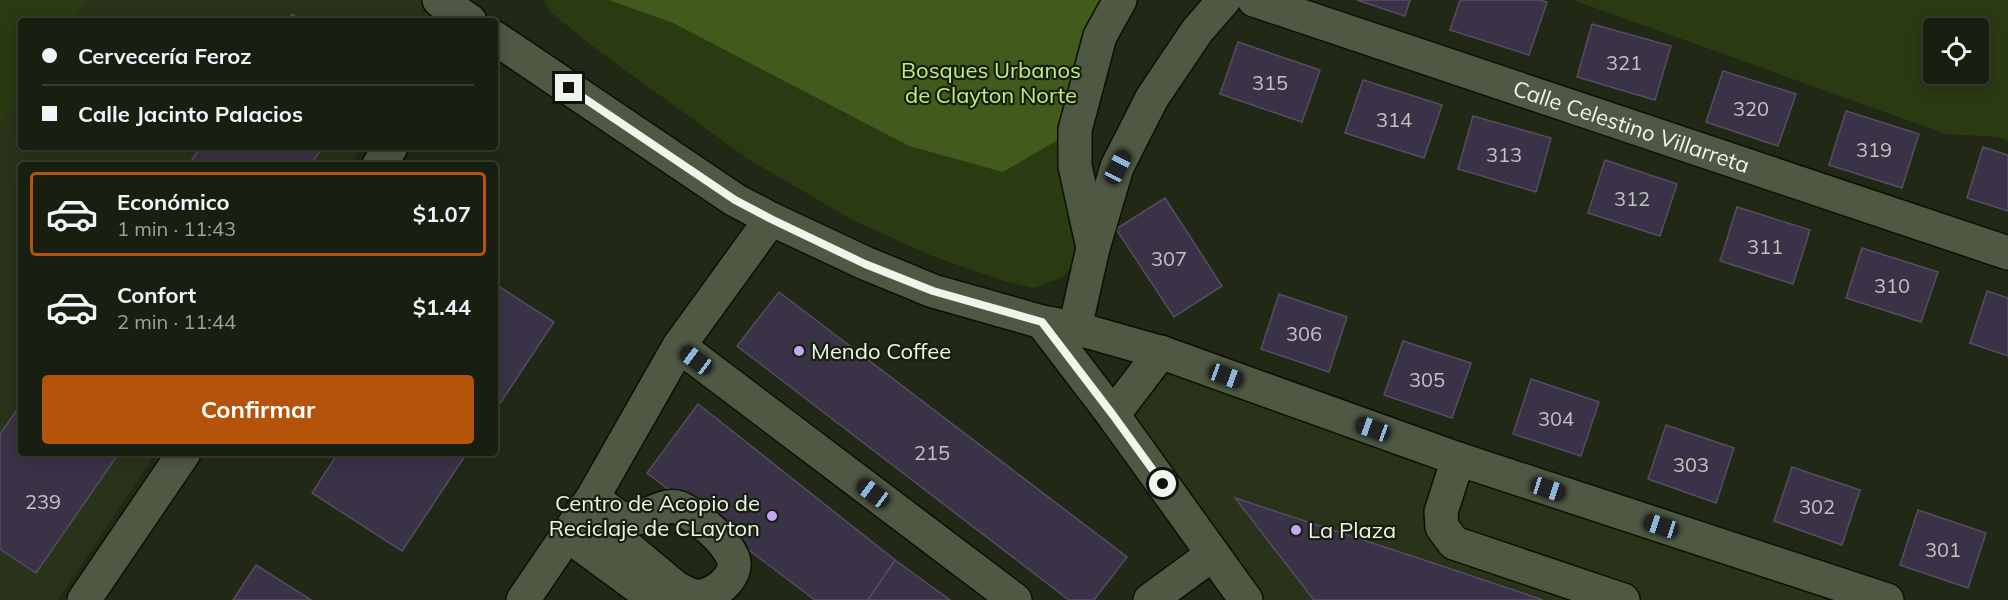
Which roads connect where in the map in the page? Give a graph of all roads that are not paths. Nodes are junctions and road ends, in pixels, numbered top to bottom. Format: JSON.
{"nodes":[{"id":1,"x":439,"y":0,"type":"edge"},
{"id":2,"x":479,"y":0,"type":"edge"},
{"id":3,"x":1120,"y":0,"type":"edge"},
{"id":4,"x":1224,"y":0,"type":"edge"},
{"id":5,"x":1254,"y":0,"type":"edge"},
{"id":6,"x":466,"y":18,"type":"edge"},
{"id":7,"x":476,"y":18,"type":"edge"},
{"id":8,"x":498,"y":40,"type":"edge"},
{"id":9,"x":771,"y":219,"type":"junction"},
{"id":10,"x":1093,"y":248,"type":"junction"},
{"id":11,"x":2008,"y":253,"type":"edge"},
{"id":12,"x":1042,"y":322,"type":"junction"},
{"id":13,"x":1075,"y":328,"type":"junction"},
{"id":14,"x":679,"y":346,"type":"junction"},
{"id":15,"x":1161,"y":352,"type":"junction"},
{"id":16,"x":1113,"y":415,"type":"junction"},
{"id":17,"x":182,"y":456,"type":"edge"},
{"id":18,"x":1458,"y":459,"type":"junction"},
{"id":19,"x":580,"y":513,"type":"junction"},
{"id":20,"x":1213,"y":554,"type":"junction"},
{"id":21,"x":84,"y":600,"type":"edge"},
{"id":22,"x":523,"y":600,"type":"edge"},
{"id":23,"x":656,"y":600,"type":"edge"},
{"id":24,"x":1016,"y":600,"type":"edge"},
{"id":25,"x":1150,"y":600,"type":"edge"},
{"id":26,"x":1246,"y":600,"type":"edge"},
{"id":27,"x":1623,"y":600,"type":"edge"},
{"id":28,"x":1887,"y":600,"type":"edge"}],
"edges":[{"from":1,"to":6,"type":"street"},
{"from":2,"to":7,"type":"street"},
{"from":3,"to":10,"type":"street"},
{"from":4,"to":10,"type":"street"},
{"from":5,"to":11,"type":"street","name":"Calle Celestino Villarreta"},
{"from":8,"to":9,"type":"street"},
{"from":9,"to":12,"type":"street"},
{"from":9,"to":14,"type":"street"},
{"from":10,"to":13,"type":"street"},
{"from":12,"to":13,"type":"street"},
{"from":12,"to":16,"type":"street"},
{"from":13,"to":15,"type":"street"},
{"from":14,"to":19,"type":"street"},
{"from":14,"to":24,"type":"street"},
{"from":15,"to":16,"type":"street"},
{"from":15,"to":18,"type":"street"},
{"from":16,"to":20,"type":"street"},
{"from":17,"to":21,"type":"street"},
{"from":18,"to":27,"type":"street"},
{"from":18,"to":28,"type":"street"},
{"from":19,"to":22,"type":"street"},
{"from":19,"to":23,"type":"street"},
{"from":20,"to":25,"type":"street"},
{"from":20,"to":26,"type":"street"}]}
